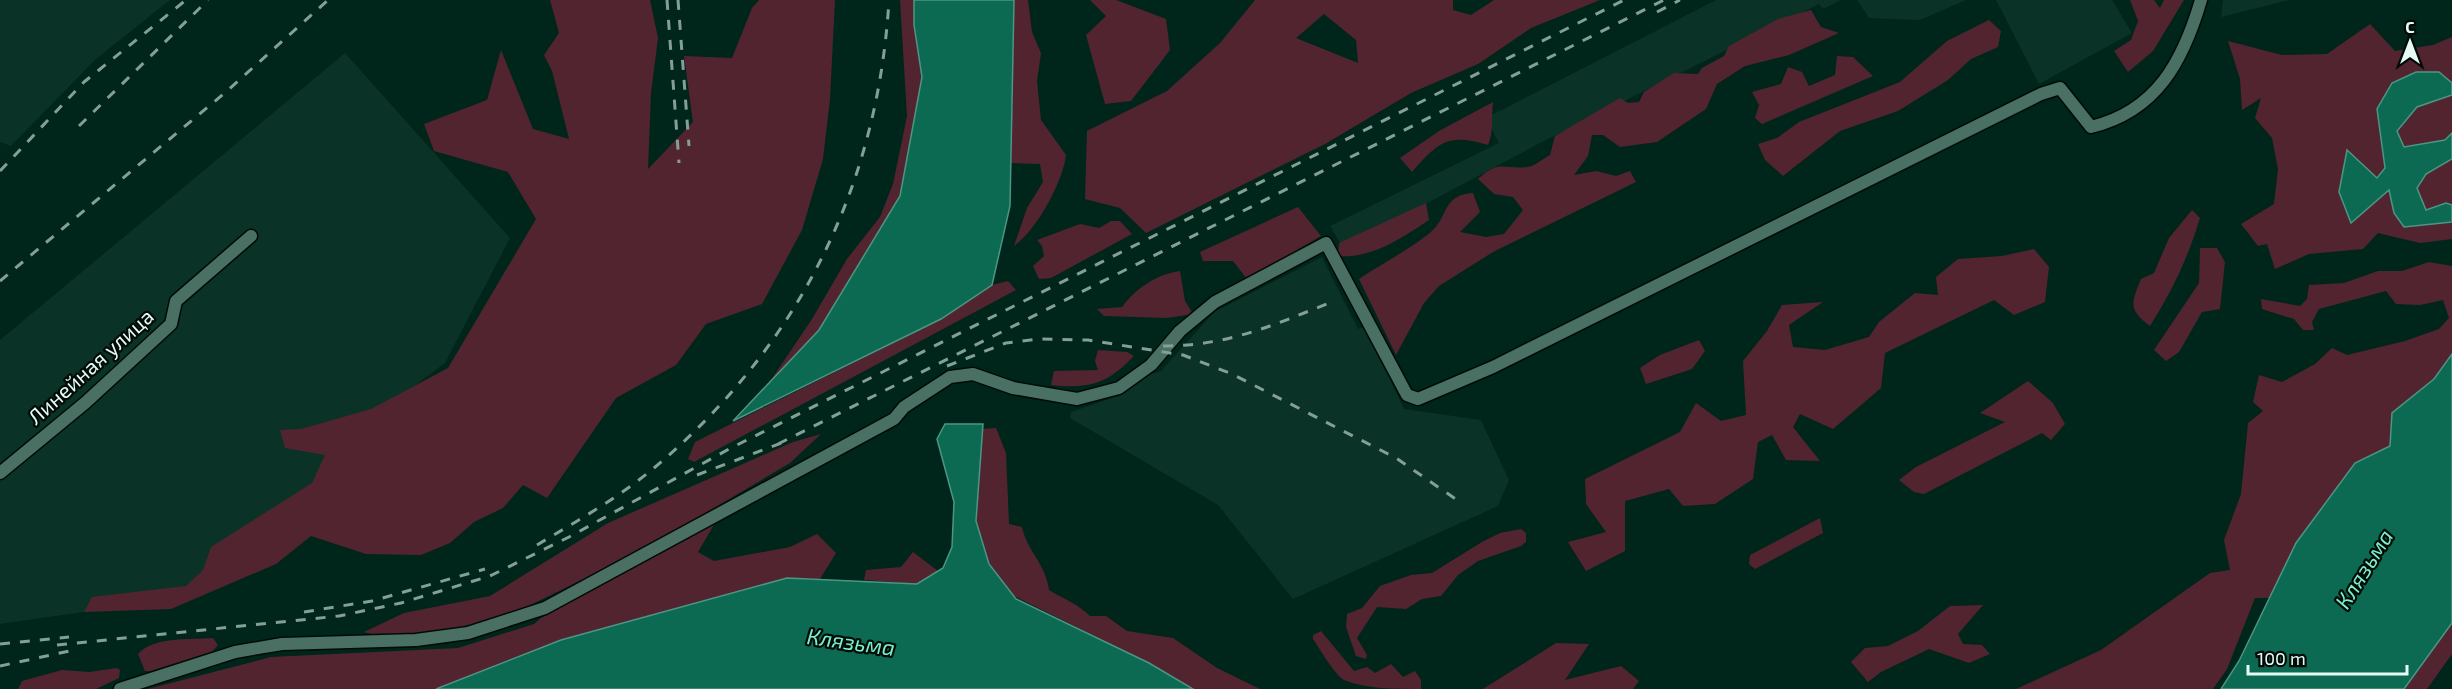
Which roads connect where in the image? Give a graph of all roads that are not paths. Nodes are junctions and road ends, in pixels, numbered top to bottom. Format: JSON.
{"nodes":[{"id":1,"x":2200,"y":0,"type":"edge"},
{"id":2,"x":251,"y":236,"type":"dead end"},
{"id":3,"x":0,"y":473,"type":"edge"},
{"id":4,"x":120,"y":689,"type":"edge"}],
"edges":[{"from":1,"to":4,"type":"street"},
{"from":2,"to":3,"type":"street","name":"Линейная улица"}]}
